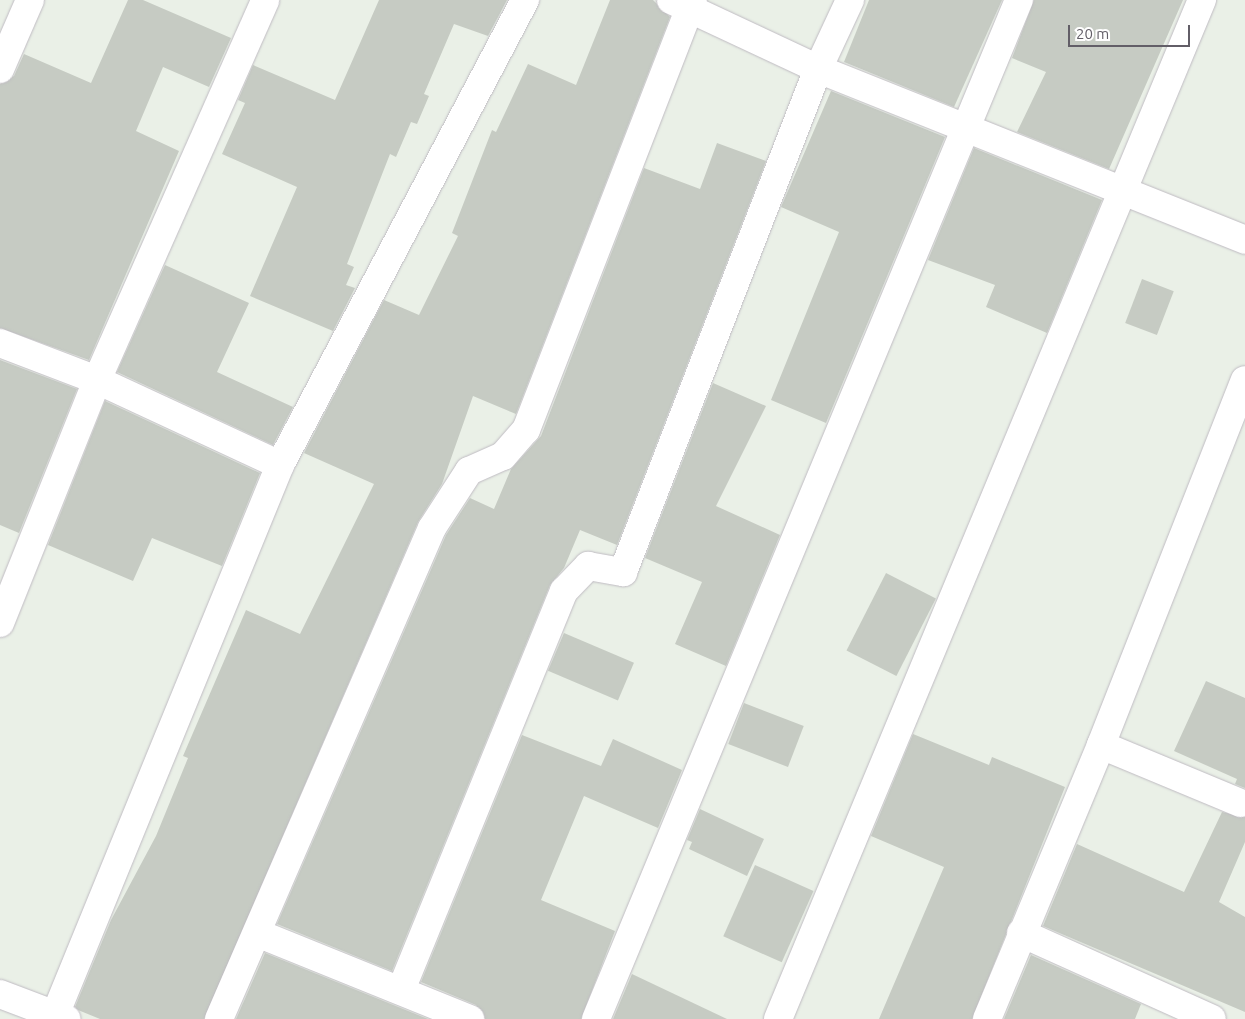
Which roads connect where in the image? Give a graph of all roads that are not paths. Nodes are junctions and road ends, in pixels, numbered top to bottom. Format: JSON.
{"nodes":[{"id":1,"x":30,"y":0,"type":"edge"},
{"id":2,"x":264,"y":0,"type":"edge"},
{"id":3,"x":525,"y":0,"type":"edge"},
{"id":4,"x":850,"y":0,"type":"edge"},
{"id":5,"x":1019,"y":0,"type":"edge"},
{"id":6,"x":1202,"y":0,"type":"edge"},
{"id":7,"x":685,"y":3,"type":"edge"},
{"id":8,"x":0,"y":69,"type":"edge"},
{"id":9,"x":818,"y":69,"type":"junction"},
{"id":10,"x":969,"y":128,"type":"junction"},
{"id":11,"x":1126,"y":192,"type":"junction"},
{"id":12,"x":1245,"y":240,"type":"edge"},
{"id":13,"x":0,"y":342,"type":"edge"},
{"id":14,"x":97,"y":380,"type":"junction"},
{"id":15,"x":1245,"y":380,"type":"edge"},
{"id":16,"x":280,"y":465,"type":"junction"},
{"id":17,"x":0,"y":623,"type":"edge"},
{"id":18,"x":1101,"y":745,"type":"junction"},
{"id":19,"x":1240,"y":803,"type":"dead end"},
{"id":20,"x":257,"y":933,"type":"junction"},
{"id":21,"x":1021,"y":934,"type":"junction"},
{"id":22,"x":401,"y":990,"type":"junction"},
{"id":23,"x":0,"y":994,"type":"edge"},
{"id":24,"x":60,"y":1017,"type":"edge"},
{"id":25,"x":219,"y":1019,"type":"edge"},
{"id":26,"x":470,"y":1019,"type":"edge"},
{"id":27,"x":596,"y":1019,"type":"edge"},
{"id":28,"x":778,"y":1019,"type":"edge"},
{"id":29,"x":986,"y":1019,"type":"edge"},
{"id":30,"x":1212,"y":1019,"type":"edge"}],
"edges":[{"from":1,"to":8,"type":"street"},
{"from":2,"to":14,"type":"street"},
{"from":3,"to":16,"type":"street"},
{"from":4,"to":9,"type":"street"},
{"from":5,"to":10,"type":"street"},
{"from":6,"to":11,"type":"street"},
{"from":7,"to":9,"type":"street"},
{"from":7,"to":20,"type":"street"},
{"from":9,"to":10,"type":"street"},
{"from":9,"to":22,"type":"street"},
{"from":10,"to":11,"type":"street"},
{"from":10,"to":27,"type":"street"},
{"from":11,"to":12,"type":"street"},
{"from":11,"to":28,"type":"street"},
{"from":13,"to":14,"type":"street"},
{"from":14,"to":16,"type":"street"},
{"from":14,"to":17,"type":"street"},
{"from":15,"to":18,"type":"street"},
{"from":16,"to":24,"type":"street"},
{"from":18,"to":19,"type":"street"},
{"from":18,"to":21,"type":"street"},
{"from":20,"to":22,"type":"street"},
{"from":20,"to":25,"type":"street"},
{"from":21,"to":29,"type":"street"},
{"from":21,"to":30,"type":"street"},
{"from":22,"to":26,"type":"street"},
{"from":23,"to":24,"type":"street"}]}
